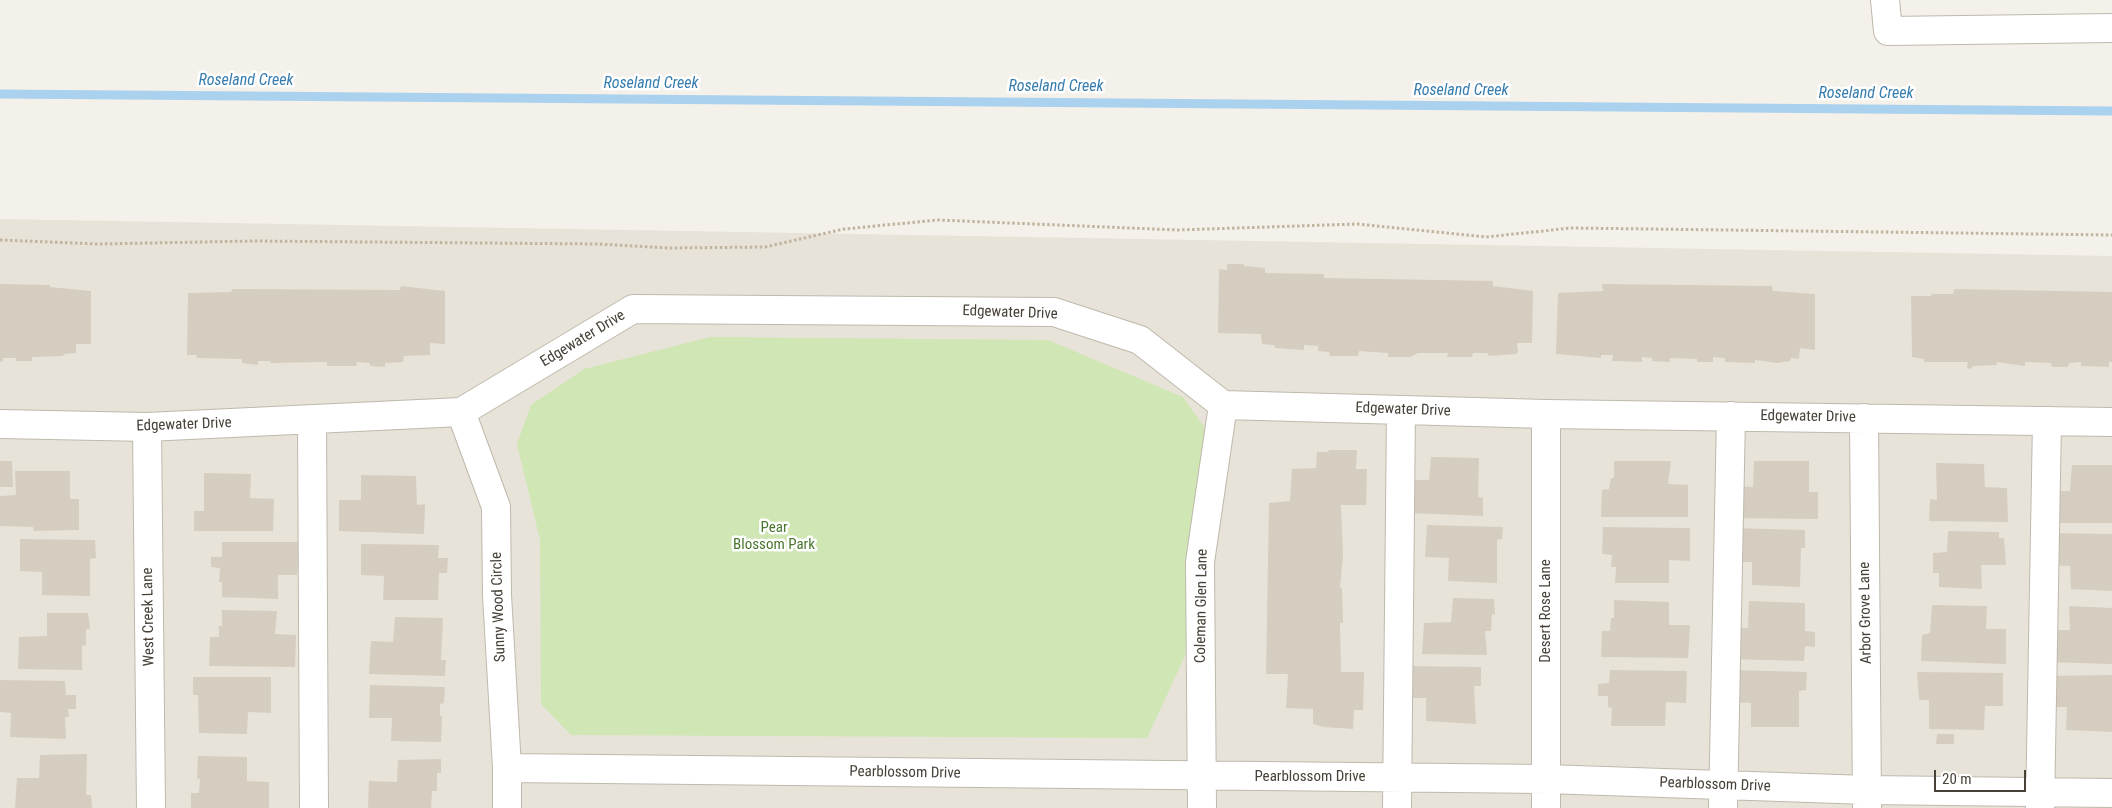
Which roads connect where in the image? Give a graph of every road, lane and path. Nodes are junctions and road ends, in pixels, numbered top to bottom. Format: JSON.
{"nodes":[{"id":1,"x":1885,"y":0,"type":"edge"},
{"id":2,"x":2112,"y":28,"type":"edge"},
{"id":3,"x":2112,"y":235,"type":"edge"},
{"id":4,"x":0,"y":240,"type":"edge"},
{"id":5,"x":1223,"y":405,"type":"junction"},
{"id":6,"x":1401,"y":410,"type":"junction"},
{"id":7,"x":461,"y":412,"type":"junction"},
{"id":8,"x":1546,"y":414,"type":"junction"},
{"id":9,"x":1731,"y":416,"type":"junction"},
{"id":10,"x":1864,"y":418,"type":"junction"},
{"id":11,"x":312,"y":419,"type":"junction"},
{"id":12,"x":2047,"y":421,"type":"junction"},
{"id":13,"x":2112,"y":422,"type":"edge"},
{"id":14,"x":0,"y":424,"type":"edge"},
{"id":15,"x":147,"y":427,"type":"junction"},
{"id":16,"x":508,"y":768,"type":"junction"},
{"id":17,"x":1202,"y":776,"type":"junction"},
{"id":18,"x":1398,"y":778,"type":"junction"},
{"id":19,"x":1546,"y":779,"type":"junction"},
{"id":20,"x":2112,"y":793,"type":"edge"},
{"id":21,"x":1723,"y":796,"type":"edge"},
{"id":22,"x":1868,"y":799,"type":"edge"},
{"id":23,"x":2040,"y":800,"type":"edge"},
{"id":24,"x":151,"y":808,"type":"edge"},
{"id":25,"x":314,"y":808,"type":"edge"},
{"id":26,"x":507,"y":808,"type":"edge"},
{"id":27,"x":1202,"y":808,"type":"edge"},
{"id":28,"x":1397,"y":808,"type":"edge"},
{"id":29,"x":1546,"y":808,"type":"edge"}],
"edges":[{"from":1,"to":2,"type":"street"},
{"from":3,"to":4,"type":"path"},
{"from":5,"to":6,"type":"street","name":"Edgewater Drive"},
{"from":5,"to":7,"type":"street","name":"Edgewater Drive"},
{"from":5,"to":17,"type":"street","name":"Coleman Glen Lane"},
{"from":6,"to":8,"type":"street","name":"Edgewater Drive"},
{"from":6,"to":18,"type":"street"},
{"from":7,"to":11,"type":"street","name":"Edgewater Drive"},
{"from":7,"to":16,"type":"street","name":"Sunny Wood Circle"},
{"from":8,"to":9,"type":"street","name":"Edgewater Drive"},
{"from":8,"to":19,"type":"street","name":"Desert Rose Lane"},
{"from":9,"to":10,"type":"street","name":"Edgewater Drive"},
{"from":9,"to":21,"type":"street"},
{"from":10,"to":12,"type":"street","name":"Edgewater Drive"},
{"from":10,"to":22,"type":"street","name":"Arbor Grove Lane"},
{"from":11,"to":15,"type":"street","name":"Edgewater Drive"},
{"from":11,"to":25,"type":"street"},
{"from":12,"to":13,"type":"street","name":"Edgewater Drive"},
{"from":12,"to":23,"type":"street"},
{"from":14,"to":15,"type":"street","name":"Edgewater Drive"},
{"from":15,"to":24,"type":"street","name":"West Creek Lane"},
{"from":16,"to":17,"type":"street","name":"Pearblossom Drive"},
{"from":16,"to":26,"type":"street","name":"Sunny Wood Circle"},
{"from":17,"to":18,"type":"street","name":"Pearblossom Drive"},
{"from":17,"to":27,"type":"street","name":"Coleman Glen Lane"},
{"from":18,"to":19,"type":"street","name":"Pearblossom Drive"},
{"from":18,"to":28,"type":"street"},
{"from":19,"to":21,"type":"street","name":"Pearblossom Drive"},
{"from":19,"to":29,"type":"street","name":"Desert Rose Lane"},
{"from":20,"to":23,"type":"street","name":"Pearblossom Drive"},
{"from":21,"to":22,"type":"street","name":"Pearblossom Drive"},
{"from":22,"to":23,"type":"street","name":"Pearblossom Drive"}]}
